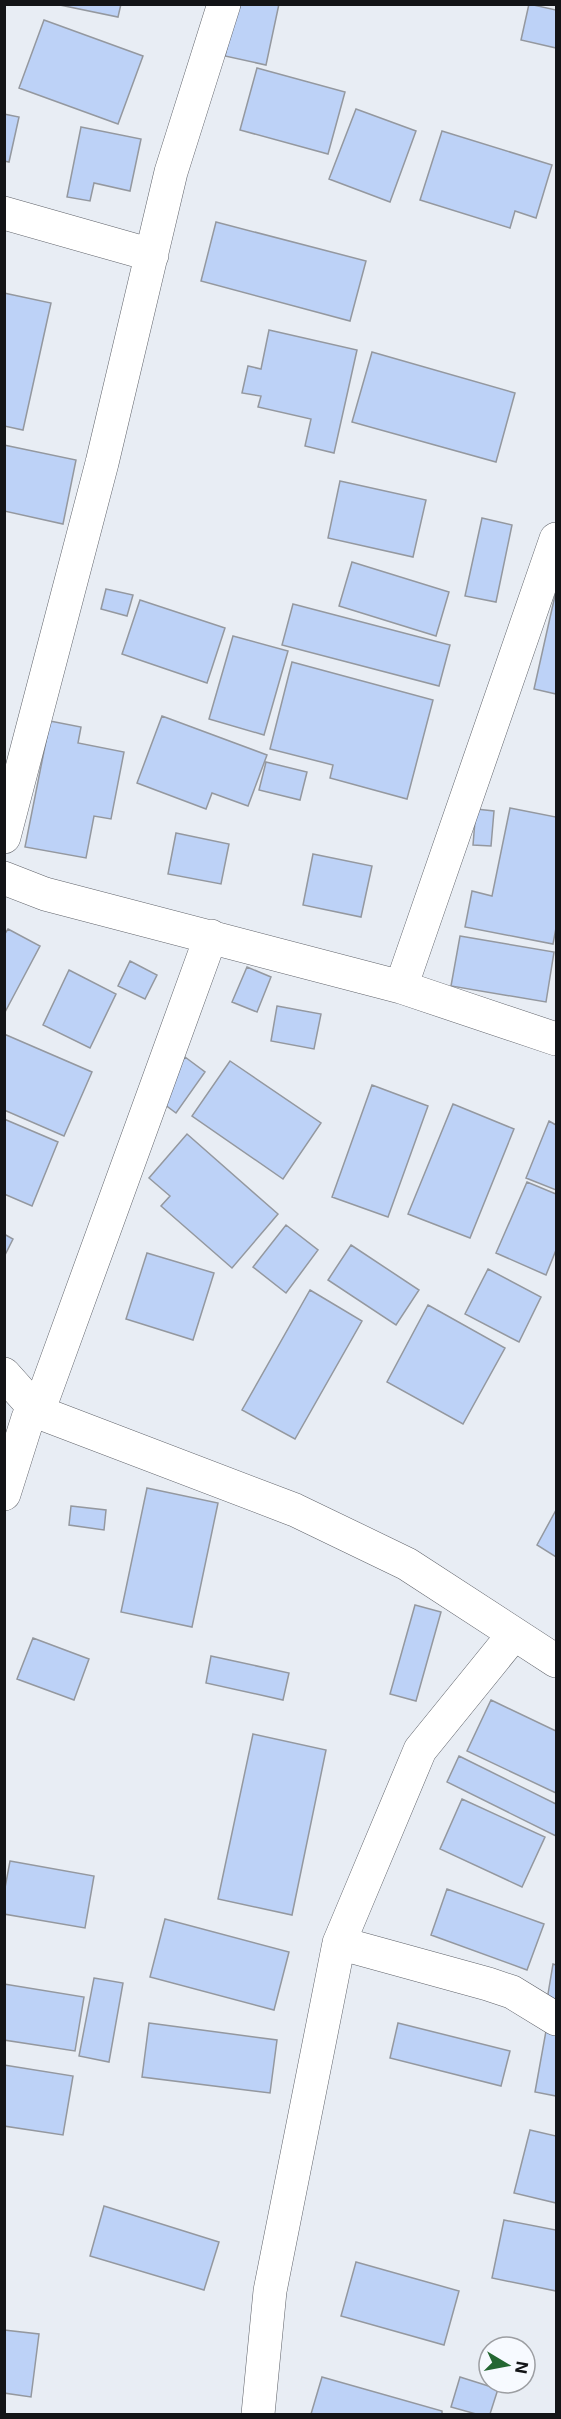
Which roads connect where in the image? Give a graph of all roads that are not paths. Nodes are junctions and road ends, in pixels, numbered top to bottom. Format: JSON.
{"nodes":[{"id":1,"x":224,"y":4,"type":"edge"},
{"id":2,"x":4,"y":213,"type":"edge"},
{"id":3,"x":152,"y":255,"type":"junction"},
{"id":4,"x":556,"y":539,"type":"edge"},
{"id":5,"x":549,"y":582,"type":"edge"},
{"id":6,"x":4,"y":837,"type":"edge"},
{"id":7,"x":4,"y":878,"type":"edge"},
{"id":8,"x":212,"y":936,"type":"junction"},
{"id":9,"x":401,"y":987,"type":"junction"},
{"id":10,"x":556,"y":1039,"type":"edge"},
{"id":11,"x":4,"y":1374,"type":"edge"},
{"id":12,"x":38,"y":1412,"type":"junction"},
{"id":13,"x":4,"y":1494,"type":"edge"},
{"id":14,"x":514,"y":1634,"type":"junction"},
{"id":15,"x":556,"y":1661,"type":"edge"},
{"id":16,"x":339,"y":1943,"type":"junction"},
{"id":17,"x":556,"y":2019,"type":"edge"},
{"id":18,"x":258,"y":2415,"type":"edge"}],
"edges":[{"from":1,"to":3,"type":"street"},
{"from":2,"to":3,"type":"street"},
{"from":3,"to":6,"type":"street"},
{"from":4,"to":5,"type":"street"},
{"from":5,"to":9,"type":"street"},
{"from":7,"to":8,"type":"street"},
{"from":8,"to":9,"type":"street"},
{"from":8,"to":12,"type":"street"},
{"from":9,"to":10,"type":"street"},
{"from":11,"to":12,"type":"street"},
{"from":12,"to":13,"type":"street"},
{"from":12,"to":14,"type":"street"},
{"from":14,"to":15,"type":"street"},
{"from":14,"to":16,"type":"street"},
{"from":16,"to":17,"type":"street"},
{"from":16,"to":18,"type":"street"}]}
